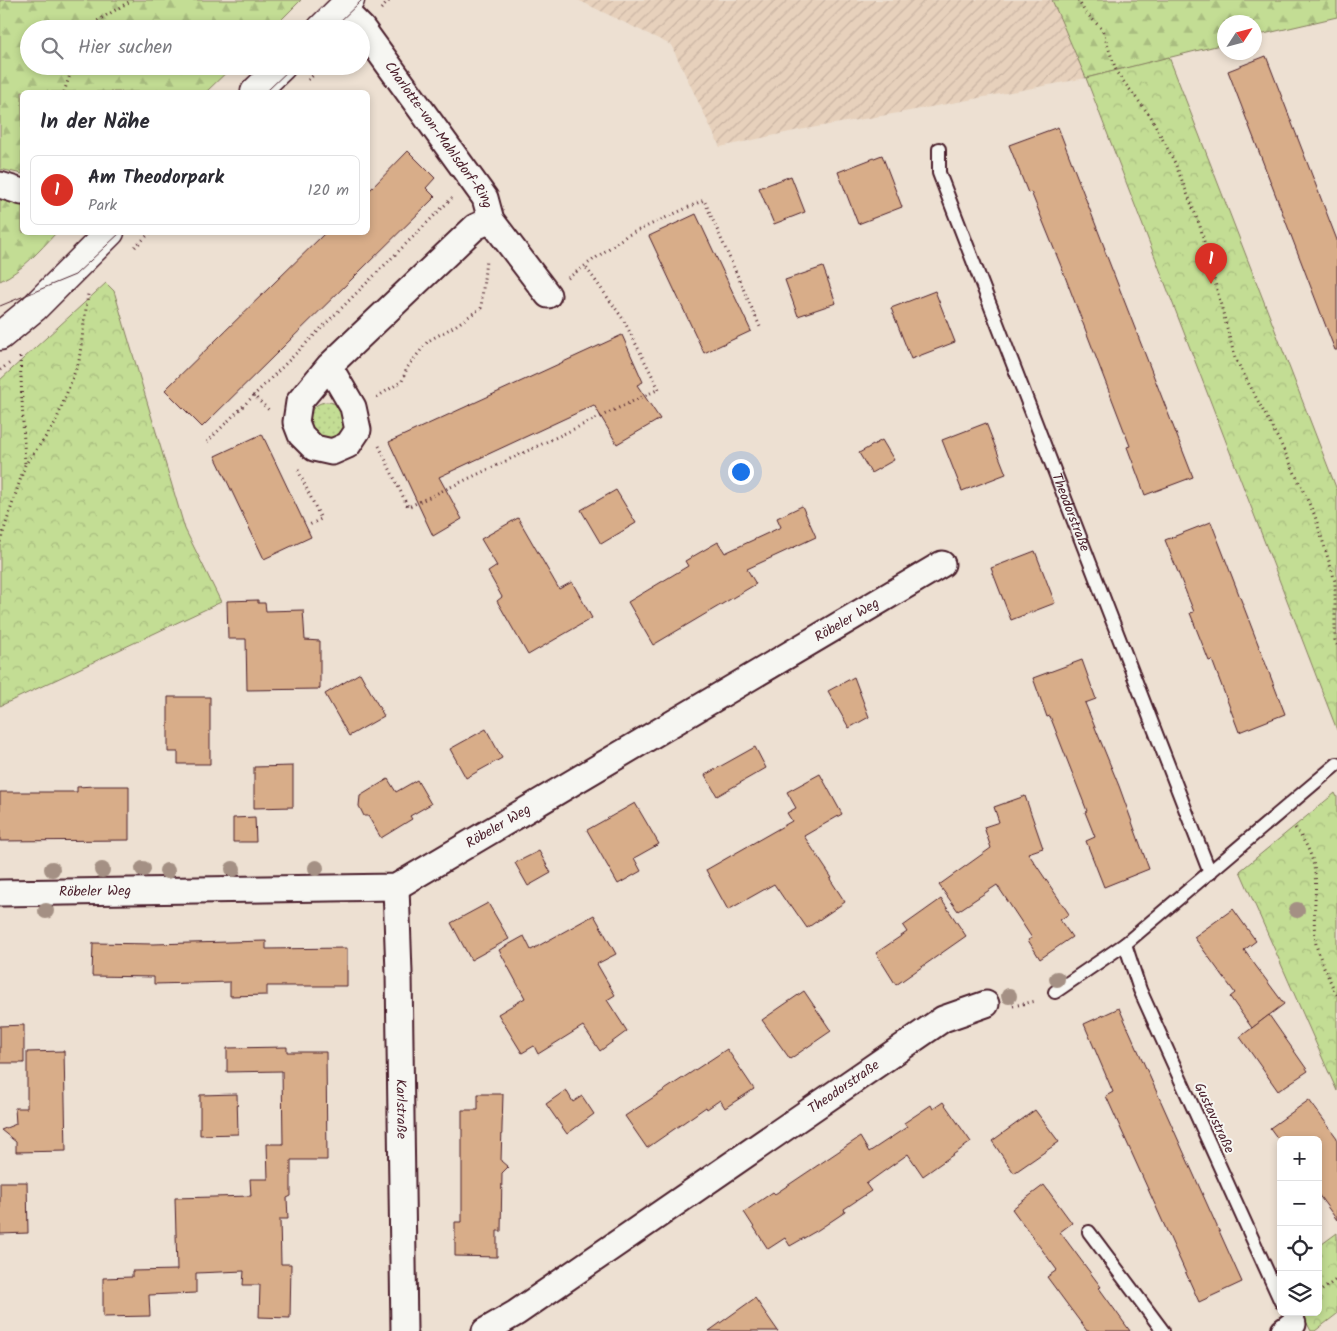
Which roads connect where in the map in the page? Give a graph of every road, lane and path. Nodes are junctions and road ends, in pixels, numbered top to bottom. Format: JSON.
{"nodes":[{"id":1,"x":132,"y":0,"type":"edge"},
{"id":2,"x":1078,"y":0,"type":"edge"},
{"id":3,"x":346,"y":4,"type":"edge"},
{"id":4,"x":99,"y":20,"type":"edge"},
{"id":5,"x":330,"y":20,"type":"edge"},
{"id":6,"x":357,"y":20,"type":"edge"},
{"id":7,"x":370,"y":39,"type":"edge"},
{"id":8,"x":70,"y":75,"type":"edge"},
{"id":9,"x":273,"y":75,"type":"edge"},
{"id":10,"x":65,"y":90,"type":"edge"},
{"id":11,"x":257,"y":90,"type":"edge"},
{"id":12,"x":938,"y":149,"type":"dead end"},
{"id":13,"x":0,"y":185,"type":"edge"},
{"id":14,"x":20,"y":191,"type":"edge"},
{"id":15,"x":488,"y":209,"type":"junction"},
{"id":16,"x":104,"y":235,"type":"edge"},
{"id":17,"x":585,"y":266,"type":"junction"},
{"id":18,"x":89,"y":291,"type":"dead end"},
{"id":19,"x":548,"y":295,"type":"joint"},
{"id":20,"x":762,"y":329,"type":"dead end"},
{"id":21,"x":0,"y":336,"type":"edge"},
{"id":22,"x":20,"y":357,"type":"dead end"},
{"id":23,"x":329,"y":366,"type":"junction"},
{"id":24,"x":356,"y":418,"type":"junction"},
{"id":25,"x":206,"y":442,"type":"dead end"},
{"id":26,"x":314,"y":448,"type":"junction"},
{"id":27,"x":25,"y":465,"type":"junction"},
{"id":28,"x":309,"y":525,"type":"dead end"},
{"id":29,"x":0,"y":542,"type":"edge"},
{"id":30,"x":942,"y":564,"type":"dead end"},
{"id":31,"x":1337,"y":645,"type":"edge"},
{"id":32,"x":1337,"y":764,"type":"edge"},
{"id":33,"x":1282,"y":812,"type":"junction"},
{"id":34,"x":1210,"y":873,"type":"junction"},
{"id":35,"x":396,"y":887,"type":"junction"},
{"id":36,"x":0,"y":893,"type":"edge"},
{"id":37,"x":1125,"y":944,"type":"junction"},
{"id":38,"x":1055,"y":992,"type":"joint"},
{"id":39,"x":1337,"y":995,"type":"edge"},
{"id":40,"x":986,"y":1004,"type":"joint"},
{"id":41,"x":1089,"y":1232,"type":"dead end"},
{"id":42,"x":1337,"y":1279,"type":"edge"},
{"id":43,"x":1322,"y":1291,"type":"edge"},
{"id":44,"x":1277,"y":1293,"type":"edge"},
{"id":45,"x":404,"y":1331,"type":"edge"},
{"id":46,"x":486,"y":1331,"type":"edge"},
{"id":47,"x":1163,"y":1331,"type":"edge"}],
"edges":[{"from":1,"to":4,"type":"path"},
{"from":2,"to":31,"type":"path"},
{"from":3,"to":5,"type":"main road"},
{"from":3,"to":6,"type":"street","name":"Charlotte-von-Mahlsdorf-Ring"},
{"from":7,"to":15,"type":"street","name":"Charlotte-von-Mahlsdorf-Ring"},
{"from":8,"to":10,"type":"path"},
{"from":9,"to":11,"type":"main road"},
{"from":12,"to":34,"type":"lane","name":"Theodorstraße"},
{"from":13,"to":14,"type":"street"},
{"from":15,"to":19,"type":"street","name":"Charlotte-von-Mahlsdorf-Ring"},
{"from":15,"to":23,"type":"street","name":"Charlotte-von-Mahlsdorf-Ring"},
{"from":15,"to":24,"type":"path"},
{"from":15,"to":25,"type":"path"},
{"from":16,"to":21,"type":"main road"},
{"from":17,"to":19,"type":"path"},
{"from":17,"to":20,"type":"path"},
{"from":17,"to":24,"type":"path"},
{"from":18,"to":27,"type":"path"},
{"from":22,"to":27,"type":"path"},
{"from":23,"to":24,"type":"street"},
{"from":23,"to":26,"type":"street","name":"Charlotte-von-Mahlsdorf-Ring"},
{"from":24,"to":26,"type":"street"},
{"from":26,"to":28,"type":"path"},
{"from":27,"to":29,"type":"path"},
{"from":30,"to":35,"type":"street","name":"Röbeler Weg"},
{"from":32,"to":33,"type":"lane"},
{"from":33,"to":34,"type":"lane"},
{"from":33,"to":39,"type":"path"},
{"from":34,"to":37,"type":"lane"},
{"from":35,"to":36,"type":"street","name":"Röbeler Weg"},
{"from":35,"to":45,"type":"street","name":"Karlstraße"},
{"from":37,"to":38,"type":"lane"},
{"from":37,"to":44,"type":"lane","name":"Gustavstraße"},
{"from":38,"to":40,"type":"path"},
{"from":40,"to":46,"type":"street","name":"Theodorstraße"},
{"from":41,"to":47,"type":"lane"},
{"from":42,"to":43,"type":"path"}]}
